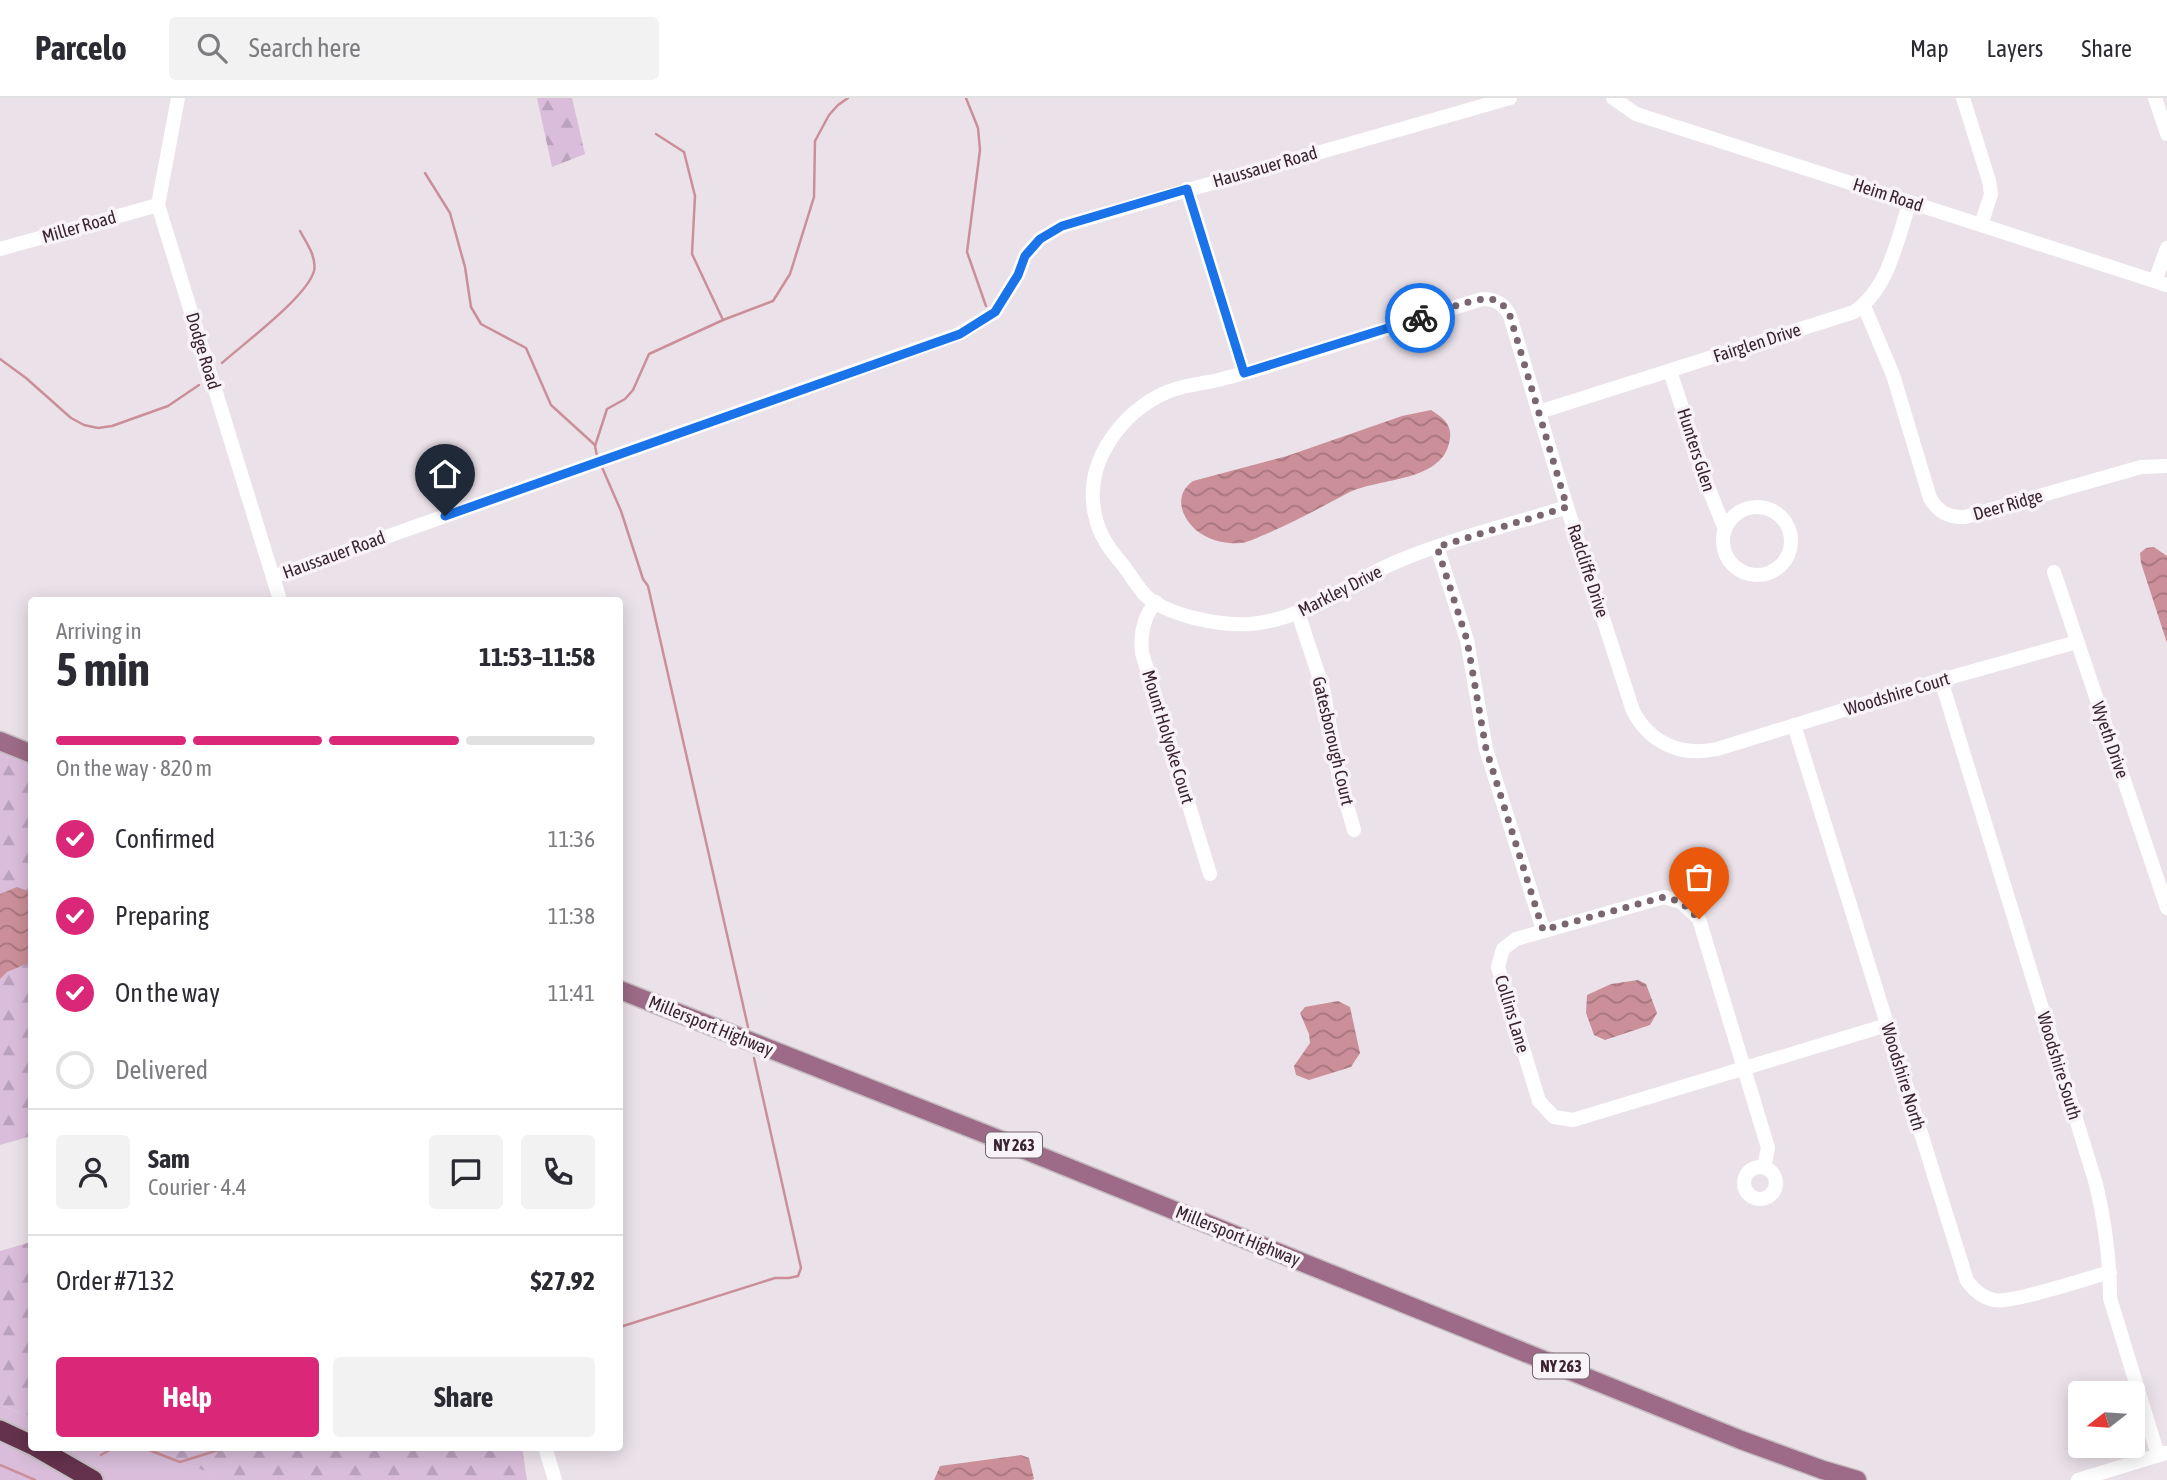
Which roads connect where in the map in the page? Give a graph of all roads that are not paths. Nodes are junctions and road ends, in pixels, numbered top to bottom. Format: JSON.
{"nodes":[{"id":1,"x":178,"y":98,"type":"edge"},
{"id":2,"x":1510,"y":98,"type":"edge"},
{"id":3,"x":1613,"y":98,"type":"edge"},
{"id":4,"x":1963,"y":98,"type":"edge"},
{"id":5,"x":2155,"y":98,"type":"edge"},
{"id":6,"x":2167,"y":133,"type":"edge"},
{"id":7,"x":1187,"y":189,"type":"junction"},
{"id":8,"x":1910,"y":202,"type":"junction"},
{"id":9,"x":158,"y":205,"type":"junction"},
{"id":10,"x":1981,"y":225,"type":"junction"},
{"id":11,"x":2167,"y":248,"type":"edge"},
{"id":12,"x":0,"y":250,"type":"edge"},
{"id":13,"x":2161,"y":283,"type":"edge"},
{"id":14,"x":1864,"y":306,"type":"junction"},
{"id":15,"x":1670,"y":371,"type":"junction"},
{"id":16,"x":1244,"y":373,"type":"junction"},
{"id":17,"x":1539,"y":412,"type":"junction"},
{"id":18,"x":2167,"y":466,"type":"edge"},
{"id":19,"x":1567,"y":507,"type":"junction"},
{"id":20,"x":1725,"y":529,"type":"junction"},
{"id":21,"x":1437,"y":547,"type":"junction"},
{"id":22,"x":2054,"y":572,"type":"dead end"},
{"id":23,"x":273,"y":577,"type":"junction"},
{"id":24,"x":279,"y":597,"type":"edge"},
{"id":25,"x":1156,"y":602,"type":"junction"},
{"id":26,"x":1298,"y":613,"type":"junction"},
{"id":27,"x":2077,"y":642,"type":"junction"},
{"id":28,"x":1941,"y":681,"type":"junction"},
{"id":29,"x":1794,"y":726,"type":"junction"},
{"id":30,"x":0,"y":741,"type":"edge"},
{"id":31,"x":1717,"y":749,"type":"joint"},
{"id":32,"x":28,"y":752,"type":"edge"},
{"id":33,"x":1353,"y":830,"type":"dead end"},
{"id":34,"x":1210,"y":874,"type":"dead end"},
{"id":35,"x":2167,"y":908,"type":"edge"},
{"id":36,"x":1543,"y":930,"type":"junction"},
{"id":37,"x":623,"y":991,"type":"edge"},
{"id":38,"x":1887,"y":1025,"type":"junction"},
{"id":39,"x":1744,"y":1069,"type":"junction"},
{"id":40,"x":1764,"y":1167,"type":"dead end"},
{"id":41,"x":2110,"y":1272,"type":"junction"},
{"id":42,"x":0,"y":1430,"type":"edge"},
{"id":43,"x":28,"y":1443,"type":"edge"},
{"id":44,"x":43,"y":1451,"type":"edge"},
{"id":45,"x":546,"y":1451,"type":"edge"},
{"id":46,"x":2163,"y":1454,"type":"edge"},
{"id":47,"x":2111,"y":1474,"type":"edge"},
{"id":48,"x":93,"y":1480,"type":"edge"},
{"id":49,"x":555,"y":1480,"type":"edge"},
{"id":50,"x":1855,"y":1480,"type":"edge"},
{"id":51,"x":2078,"y":1480,"type":"edge"}],
"edges":[{"from":1,"to":9,"type":"street","name":"Dodge Road"},
{"from":2,"to":7,"type":"street","name":"Haussauer Road"},
{"from":3,"to":8,"type":"street","name":"Heim Road"},
{"from":4,"to":10,"type":"street"},
{"from":5,"to":6,"type":"street"},
{"from":7,"to":16,"type":"street"},
{"from":7,"to":23,"type":"street","name":"Haussauer Road"},
{"from":8,"to":10,"type":"street","name":"Heim Road"},
{"from":8,"to":14,"type":"street"},
{"from":9,"to":12,"type":"street","name":"Miller Road"},
{"from":9,"to":23,"type":"street","name":"Dodge Road"},
{"from":10,"to":13,"type":"street","name":"Heim Road"},
{"from":11,"to":13,"type":"street"},
{"from":14,"to":15,"type":"street","name":"Fairglen Drive"},
{"from":14,"to":18,"type":"street","name":"Deer Ridge"},
{"from":15,"to":17,"type":"street","name":"Fairglen Drive"},
{"from":15,"to":20,"type":"street","name":"Hunters Glen"},
{"from":16,"to":17,"type":"street","name":"Radcliffe Drive"},
{"from":16,"to":25,"type":"street","name":"Markley Drive"},
{"from":17,"to":19,"type":"street","name":"Radcliffe Drive"},
{"from":19,"to":21,"type":"street","name":"Markley Drive"},
{"from":19,"to":31,"type":"street","name":"Radcliffe Drive"},
{"from":20,"to":20,"type":"street","name":"Hunters Glen"},
{"from":21,"to":26,"type":"street","name":"Markley Drive"},
{"from":21,"to":36,"type":"street"},
{"from":22,"to":27,"type":"street","name":"Wyeth Drive"},
{"from":23,"to":24,"type":"street","name":"Dodge Road"},
{"from":25,"to":26,"type":"street","name":"Markley Drive"},
{"from":25,"to":34,"type":"street","name":"Mount Holyoke Court"},
{"from":26,"to":33,"type":"street","name":"Gatesborough Court"},
{"from":27,"to":28,"type":"street","name":"Woodshire Court"},
{"from":27,"to":35,"type":"street","name":"Wyeth Drive"},
{"from":28,"to":29,"type":"street","name":"Woodshire Court"},
{"from":28,"to":41,"type":"street","name":"Woodshire South"},
{"from":29,"to":31,"type":"street","name":"Woodshire Court"},
{"from":29,"to":38,"type":"street","name":"Woodshire North"},
{"from":30,"to":32,"type":"main road"},
{"from":36,"to":39,"type":"street","name":"Collins Lane"},
{"from":36,"to":39,"type":"street","name":"Collins Lane"},
{"from":37,"to":50,"type":"main road","name":"Millersport Highway","number":"NY 263"},
{"from":38,"to":39,"type":"street","name":"Collins Lane"},
{"from":38,"to":41,"type":"street","name":"Woodshire North"},
{"from":39,"to":40,"type":"street"},
{"from":41,"to":46,"type":"street","name":"Woodshire South"},
{"from":42,"to":43,"type":"highway"},
{"from":44,"to":48,"type":"highway"},
{"from":45,"to":49,"type":"street"},
{"from":46,"to":47,"type":"street"},
{"from":47,"to":51,"type":"street"}]}
